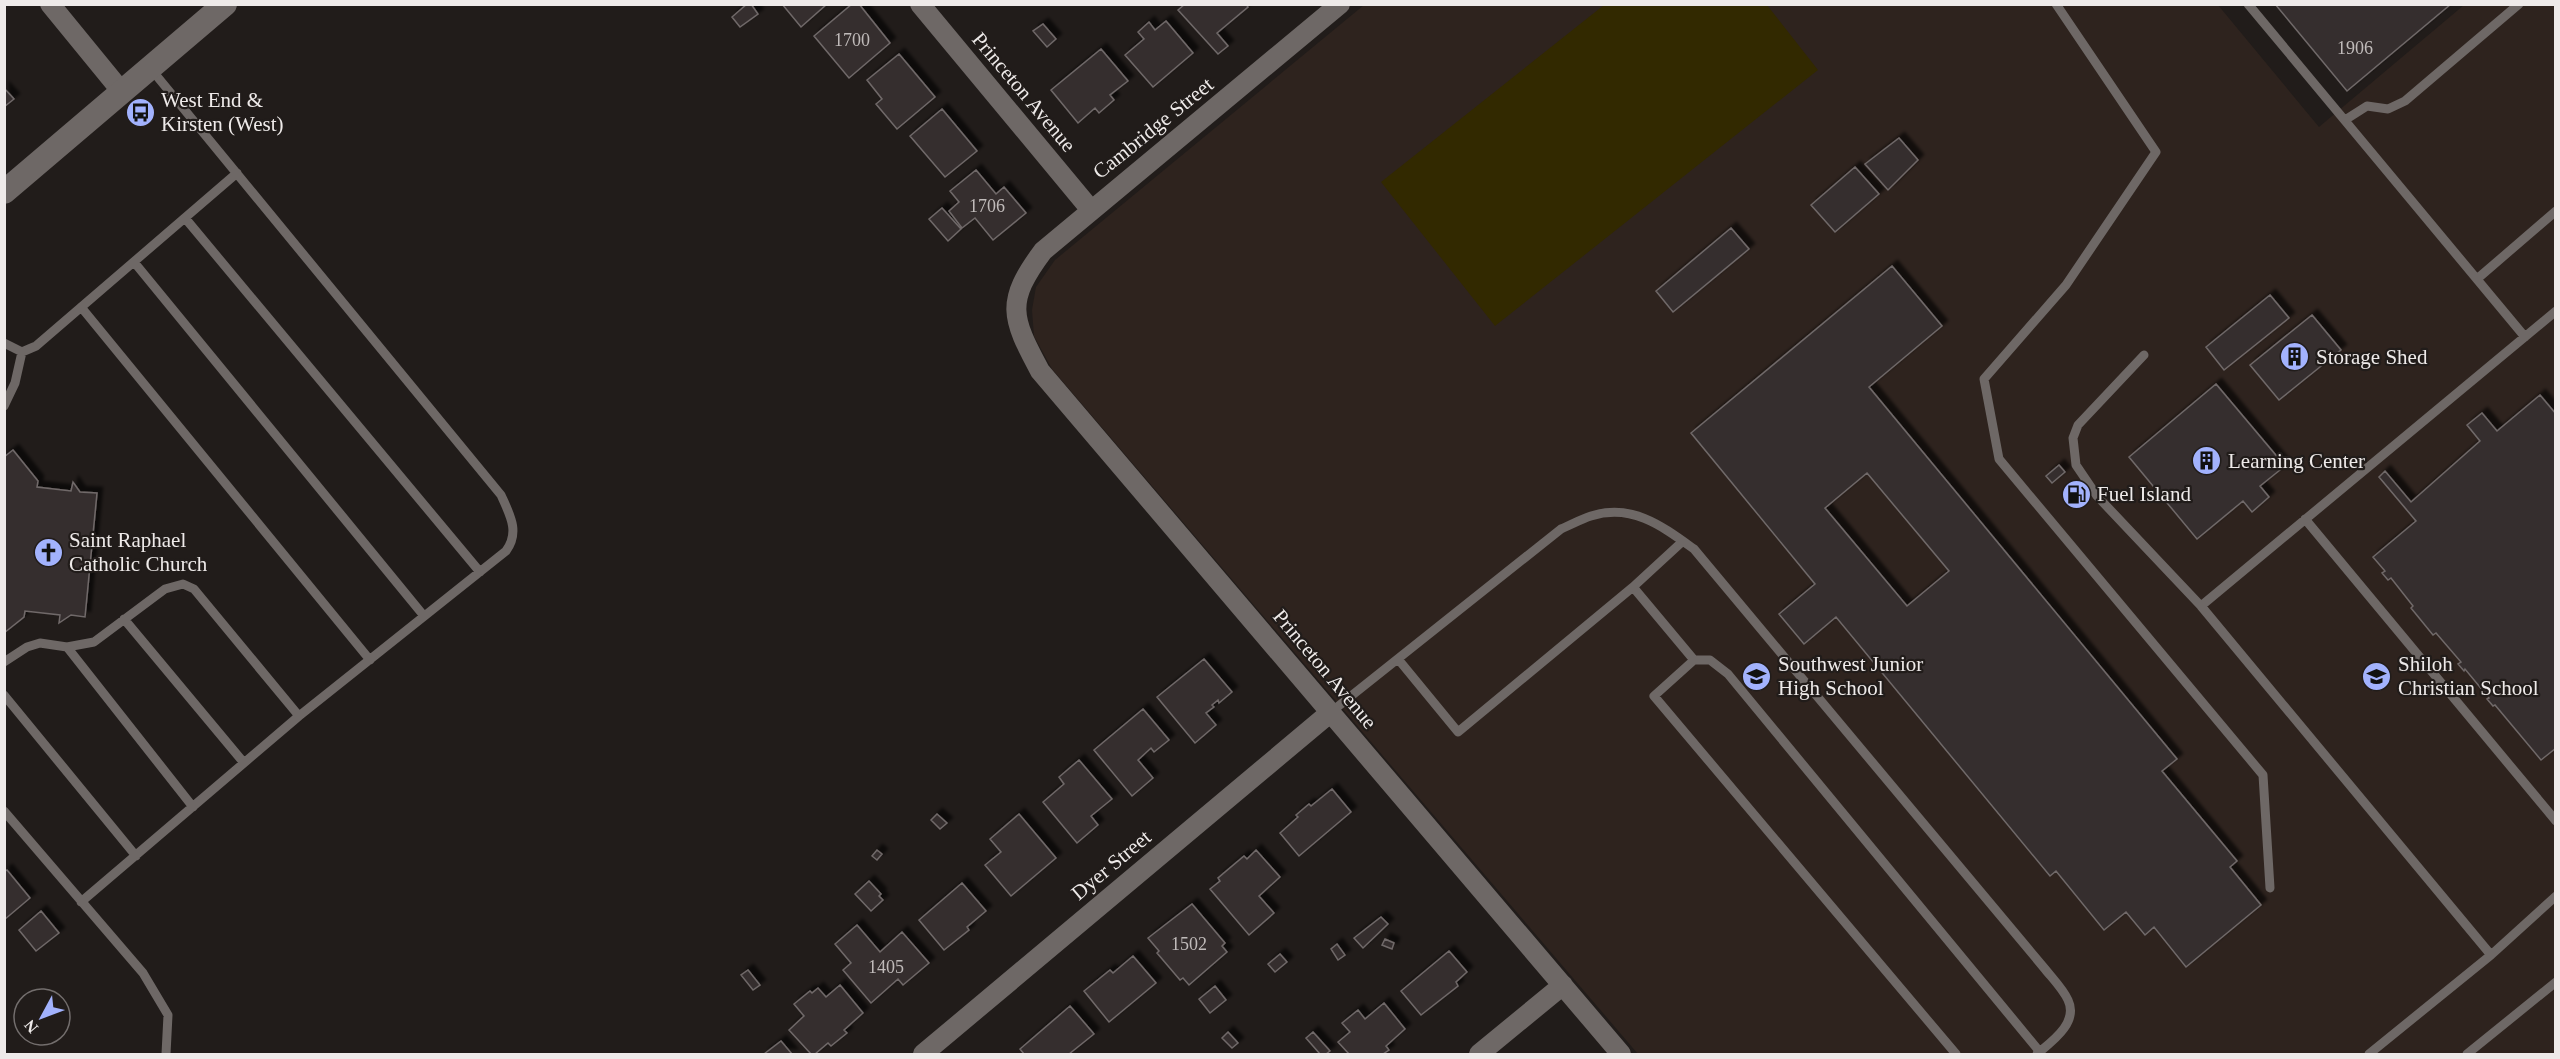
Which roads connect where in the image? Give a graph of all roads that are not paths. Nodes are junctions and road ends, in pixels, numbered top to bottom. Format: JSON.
{"nodes":[{"id":1,"x":50,"y":4,"type":"edge"},
{"id":2,"x":225,"y":4,"type":"edge"},
{"id":3,"x":920,"y":4,"type":"edge"},
{"id":4,"x":1340,"y":4,"type":"edge"},
{"id":5,"x":2056,"y":4,"type":"edge"},
{"id":6,"x":2248,"y":4,"type":"edge"},
{"id":7,"x":2519,"y":4,"type":"edge"},
{"id":8,"x":150,"y":68,"type":"junction"},
{"id":9,"x":122,"y":92,"type":"junction"},
{"id":10,"x":2344,"y":120,"type":"junction"},
{"id":11,"x":237,"y":173,"type":"junction"},
{"id":12,"x":4,"y":192,"type":"edge"},
{"id":13,"x":1091,"y":210,"type":"junction"},
{"id":14,"x":2556,"y":211,"type":"edge"},
{"id":15,"x":185,"y":218,"type":"junction"},
{"id":16,"x":134,"y":261,"type":"junction"},
{"id":17,"x":2477,"y":279,"type":"junction"},
{"id":18,"x":1015,"y":302,"type":"joint"},
{"id":19,"x":81,"y":308,"type":"junction"},
{"id":20,"x":2556,"y":311,"type":"edge"},
{"id":21,"x":2525,"y":337,"type":"junction"},
{"id":22,"x":4,"y":343,"type":"edge"},
{"id":23,"x":22,"y":352,"type":"junction"},
{"id":24,"x":2144,"y":355,"type":"dead end"},
{"id":25,"x":4,"y":406,"type":"edge"},
{"id":26,"x":2306,"y":519,"type":"junction"},
{"id":27,"x":1683,"y":541,"type":"junction"},
{"id":28,"x":480,"y":572,"type":"junction"},
{"id":29,"x":1633,"y":587,"type":"junction"},
{"id":30,"x":2201,"y":606,"type":"junction"},
{"id":31,"x":424,"y":616,"type":"junction"},
{"id":32,"x":124,"y":619,"type":"junction"},
{"id":33,"x":67,"y":647,"type":"junction"},
{"id":34,"x":1398,"y":659,"type":"junction"},
{"id":35,"x":370,"y":660,"type":"junction"},
{"id":36,"x":1694,"y":660,"type":"junction"},
{"id":37,"x":4,"y":662,"type":"edge"},
{"id":38,"x":4,"y":694,"type":"edge"},
{"id":39,"x":1331,"y":712,"type":"junction"},
{"id":40,"x":299,"y":716,"type":"junction"},
{"id":41,"x":244,"y":763,"type":"junction"},
{"id":42,"x":193,"y":807,"type":"junction"},
{"id":43,"x":4,"y":811,"type":"edge"},
{"id":44,"x":2556,"y":821,"type":"edge"},
{"id":45,"x":136,"y":856,"type":"junction"},
{"id":46,"x":2270,"y":888,"type":"dead end"},
{"id":47,"x":2556,"y":896,"type":"edge"},
{"id":48,"x":81,"y":902,"type":"junction"},
{"id":49,"x":2490,"y":955,"type":"junction"},
{"id":50,"x":2556,"y":982,"type":"edge"},
{"id":51,"x":1563,"y":985,"type":"junction"},
{"id":52,"x":2038,"y":1053,"type":"edge"},
{"id":53,"x":165,"y":1054,"type":"edge"},
{"id":54,"x":923,"y":1054,"type":"edge"},
{"id":55,"x":1479,"y":1054,"type":"edge"},
{"id":56,"x":1621,"y":1054,"type":"edge"},
{"id":57,"x":1956,"y":1054,"type":"edge"},
{"id":58,"x":2369,"y":1054,"type":"edge"},
{"id":59,"x":2467,"y":1054,"type":"edge"}],
"edges":[{"from":1,"to":9,"type":"street"},
{"from":2,"to":8,"type":"street"},
{"from":3,"to":13,"type":"street","name":"Princeton Avenue"},
{"from":4,"to":13,"type":"street","name":"Cambridge Street"},
{"from":5,"to":46,"type":"lane"},
{"from":6,"to":10,"type":"lane"},
{"from":7,"to":10,"type":"lane"},
{"from":8,"to":9,"type":"street"},
{"from":8,"to":11,"type":"lane"},
{"from":9,"to":12,"type":"street"},
{"from":10,"to":17,"type":"lane"},
{"from":11,"to":15,"type":"lane"},
{"from":11,"to":28,"type":"lane"},
{"from":13,"to":18,"type":"street","name":"Cambridge Street"},
{"from":14,"to":17,"type":"lane"},
{"from":15,"to":16,"type":"lane"},
{"from":15,"to":28,"type":"lane"},
{"from":16,"to":19,"type":"lane"},
{"from":16,"to":31,"type":"lane"},
{"from":17,"to":21,"type":"lane"},
{"from":18,"to":39,"type":"street","name":"Princeton Avenue"},
{"from":19,"to":23,"type":"lane"},
{"from":19,"to":35,"type":"lane"},
{"from":20,"to":21,"type":"lane"},
{"from":21,"to":26,"type":"lane"},
{"from":22,"to":23,"type":"lane"},
{"from":23,"to":25,"type":"lane"},
{"from":24,"to":30,"type":"lane"},
{"from":26,"to":30,"type":"lane"},
{"from":26,"to":44,"type":"lane"},
{"from":27,"to":29,"type":"lane"},
{"from":27,"to":34,"type":"lane"},
{"from":27,"to":52,"type":"lane"},
{"from":28,"to":31,"type":"lane"},
{"from":29,"to":34,"type":"lane"},
{"from":29,"to":36,"type":"lane"},
{"from":30,"to":49,"type":"lane"},
{"from":31,"to":35,"type":"lane"},
{"from":32,"to":33,"type":"lane"},
{"from":32,"to":40,"type":"lane"},
{"from":32,"to":41,"type":"lane"},
{"from":33,"to":37,"type":"lane"},
{"from":33,"to":42,"type":"lane"},
{"from":34,"to":39,"type":"lane"},
{"from":35,"to":40,"type":"lane"},
{"from":36,"to":52,"type":"lane"},
{"from":36,"to":57,"type":"lane"},
{"from":38,"to":45,"type":"lane"},
{"from":39,"to":51,"type":"street","name":"Princeton Avenue"},
{"from":39,"to":54,"type":"street","name":"Dyer Street"},
{"from":40,"to":41,"type":"lane"},
{"from":41,"to":42,"type":"lane"},
{"from":42,"to":45,"type":"lane"},
{"from":43,"to":48,"type":"lane"},
{"from":45,"to":48,"type":"lane"},
{"from":47,"to":49,"type":"lane"},
{"from":48,"to":53,"type":"lane"},
{"from":49,"to":58,"type":"lane"},
{"from":50,"to":59,"type":"lane"},
{"from":51,"to":55,"type":"street"},
{"from":51,"to":56,"type":"street","name":"Princeton Avenue"}]}
